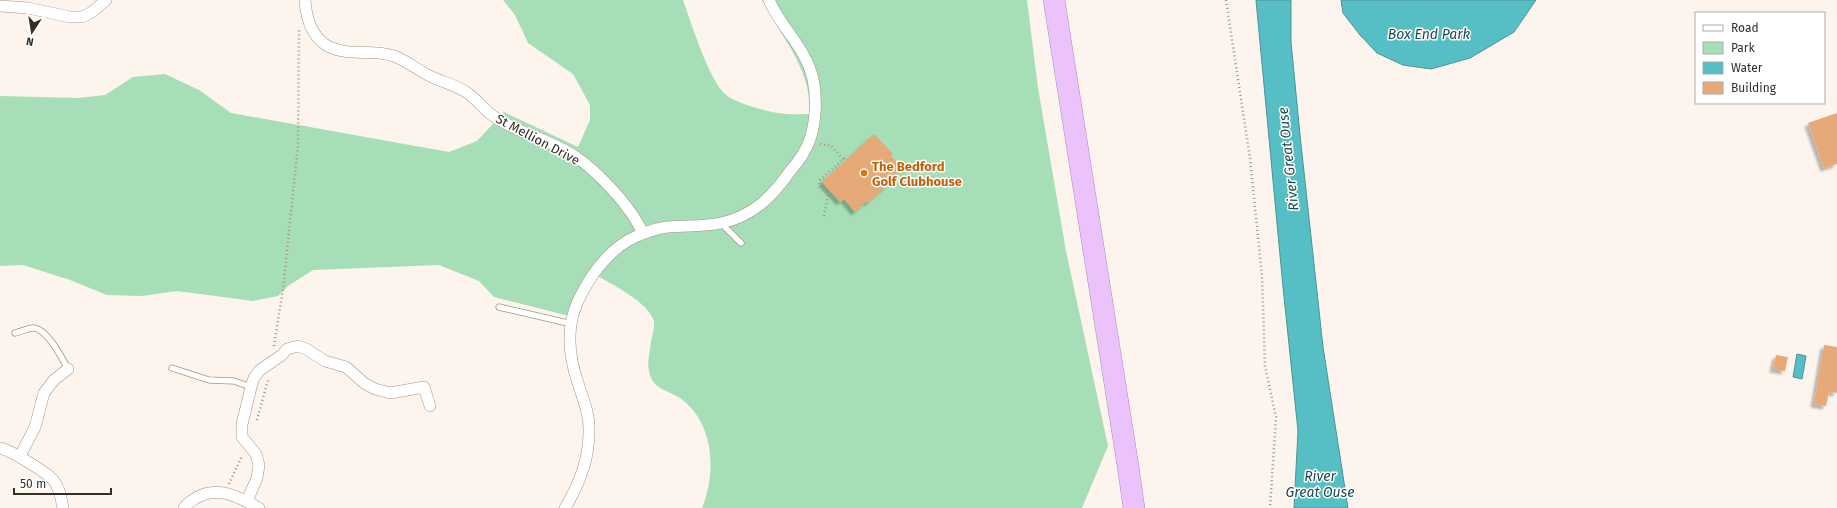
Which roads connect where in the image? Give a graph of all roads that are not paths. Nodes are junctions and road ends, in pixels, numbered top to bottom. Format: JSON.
{"nodes":[{"id":1,"x":106,"y":0,"type":"edge"},
{"id":2,"x":305,"y":0,"type":"edge"},
{"id":3,"x":769,"y":0,"type":"edge"},
{"id":4,"x":1054,"y":0,"type":"edge"},
{"id":5,"x":0,"y":6,"type":"edge"},
{"id":6,"x":721,"y":223,"type":"junction"},
{"id":7,"x":643,"y":234,"type":"junction"},
{"id":8,"x":741,"y":243,"type":"dead end"},
{"id":9,"x":499,"y":307,"type":"dead end"},
{"id":10,"x":572,"y":324,"type":"junction"},
{"id":11,"x":14,"y":333,"type":"dead end"},
{"id":12,"x":172,"y":368,"type":"dead end"},
{"id":13,"x":68,"y":369,"type":"joint"},
{"id":14,"x":250,"y":387,"type":"junction"},
{"id":15,"x":430,"y":406,"type":"dead end"},
{"id":16,"x":0,"y":448,"type":"edge"},
{"id":17,"x":20,"y":456,"type":"junction"},
{"id":18,"x":247,"y":502,"type":"junction"},
{"id":19,"x":63,"y":508,"type":"edge"},
{"id":20,"x":184,"y":508,"type":"edge"},
{"id":21,"x":258,"y":508,"type":"edge"},
{"id":22,"x":565,"y":508,"type":"edge"},
{"id":23,"x":1134,"y":508,"type":"edge"}],
"edges":[{"from":1,"to":5,"type":"street"},
{"from":2,"to":7,"type":"street","name":"St Mellion Drive"},
{"from":3,"to":6,"type":"street"},
{"from":4,"to":23,"type":"highway"},
{"from":6,"to":7,"type":"street"},
{"from":6,"to":8,"type":"lane"},
{"from":7,"to":10,"type":"street"},
{"from":9,"to":10,"type":"lane"},
{"from":10,"to":22,"type":"street"},
{"from":11,"to":13,"type":"lane"},
{"from":12,"to":14,"type":"lane"},
{"from":13,"to":17,"type":"street"},
{"from":14,"to":15,"type":"street"},
{"from":14,"to":18,"type":"street"},
{"from":16,"to":17,"type":"street"},
{"from":17,"to":19,"type":"street"},
{"from":18,"to":20,"type":"street"},
{"from":18,"to":21,"type":"street"}]}
